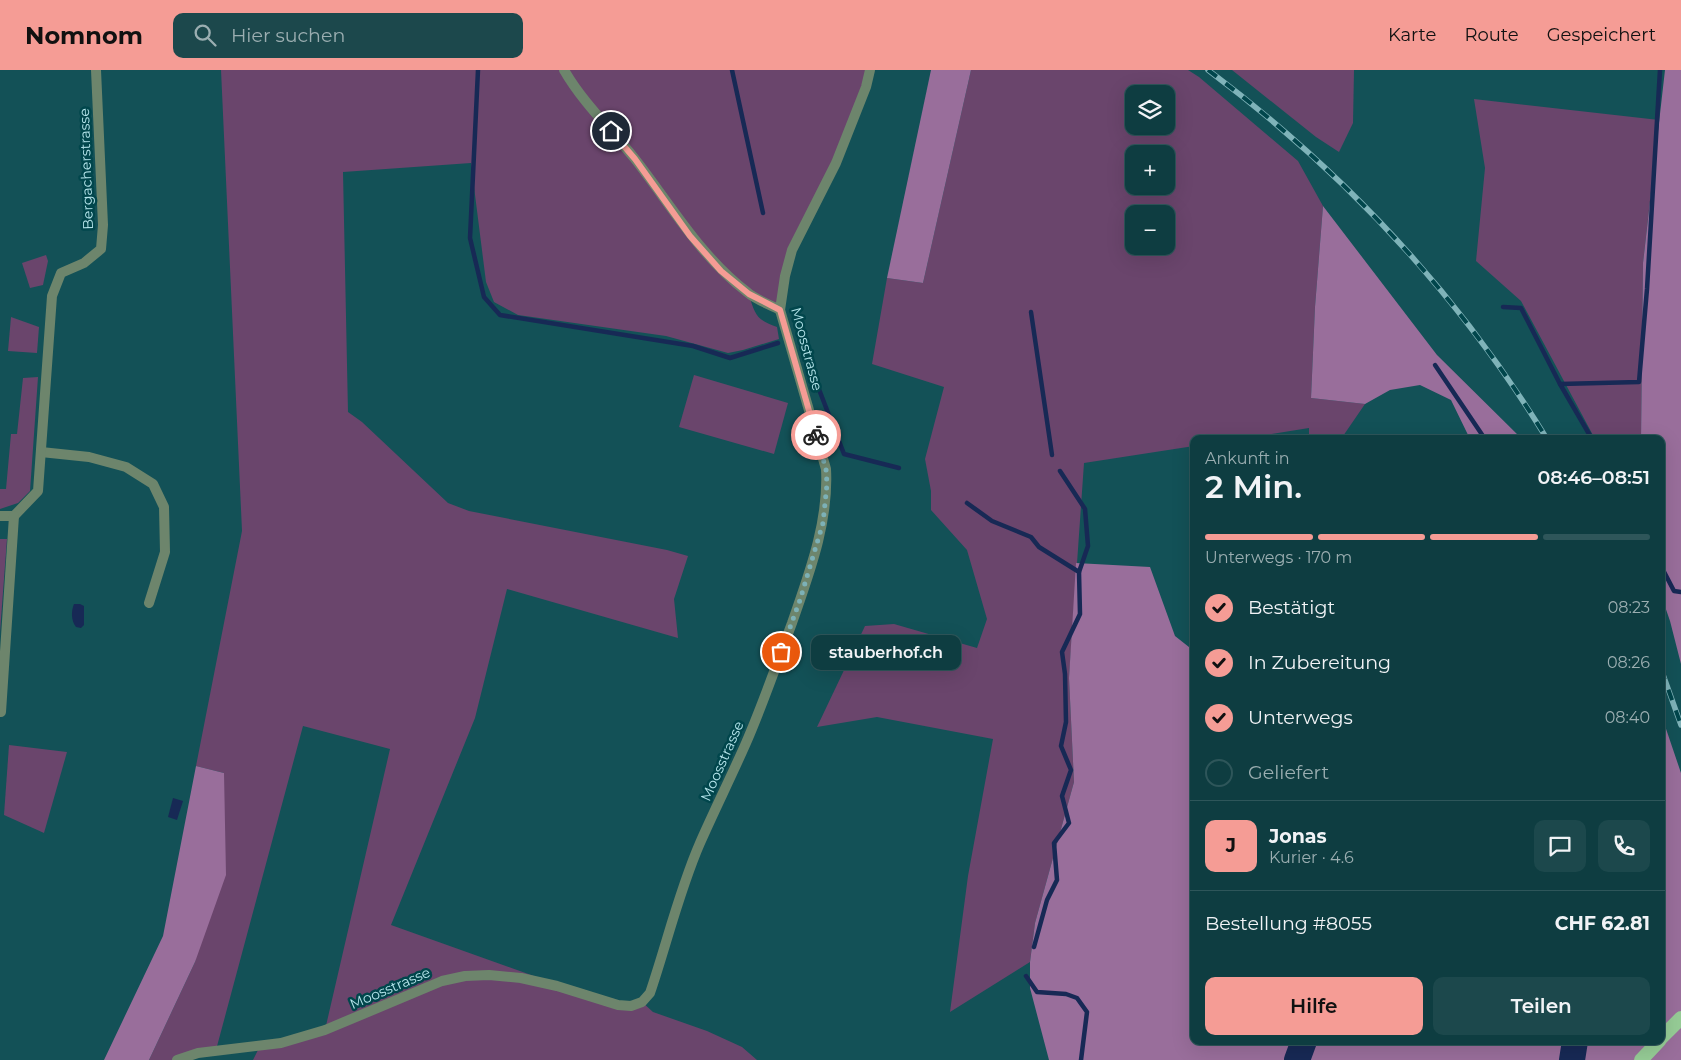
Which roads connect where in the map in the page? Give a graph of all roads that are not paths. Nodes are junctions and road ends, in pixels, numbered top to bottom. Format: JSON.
{"nodes":[{"id":1,"x":96,"y":70,"type":"edge"},
{"id":2,"x":564,"y":70,"type":"edge"},
{"id":3,"x":870,"y":70,"type":"edge"},
{"id":4,"x":780,"y":310,"type":"junction"},
{"id":5,"x":41,"y":452,"type":"junction"},
{"id":6,"x":0,"y":516,"type":"edge"},
{"id":7,"x":14,"y":516,"type":"junction"},
{"id":8,"x":149,"y":603,"type":"dead end"},
{"id":9,"x":1,"y":712,"type":"dead end"},
{"id":10,"x":1681,"y":1018,"type":"edge"},
{"id":11,"x":1665,"y":1034,"type":"edge"},
{"id":12,"x":1655,"y":1045,"type":"edge"},
{"id":13,"x":177,"y":1060,"type":"edge"},
{"id":14,"x":1641,"y":1060,"type":"edge"}],
"edges":[{"from":1,"to":5,"type":"street","name":"Bergacherstrasse"},
{"from":2,"to":4,"type":"street"},
{"from":3,"to":4,"type":"street","name":"Moosstrasse"},
{"from":4,"to":13,"type":"street","name":"Moosstrasse"},
{"from":5,"to":7,"type":"street","name":"Bergacherstrasse"},
{"from":5,"to":8,"type":"street"},
{"from":6,"to":7,"type":"street"},
{"from":7,"to":9,"type":"street"},
{"from":10,"to":11,"type":"highway"},
{"from":12,"to":14,"type":"highway"}]}
